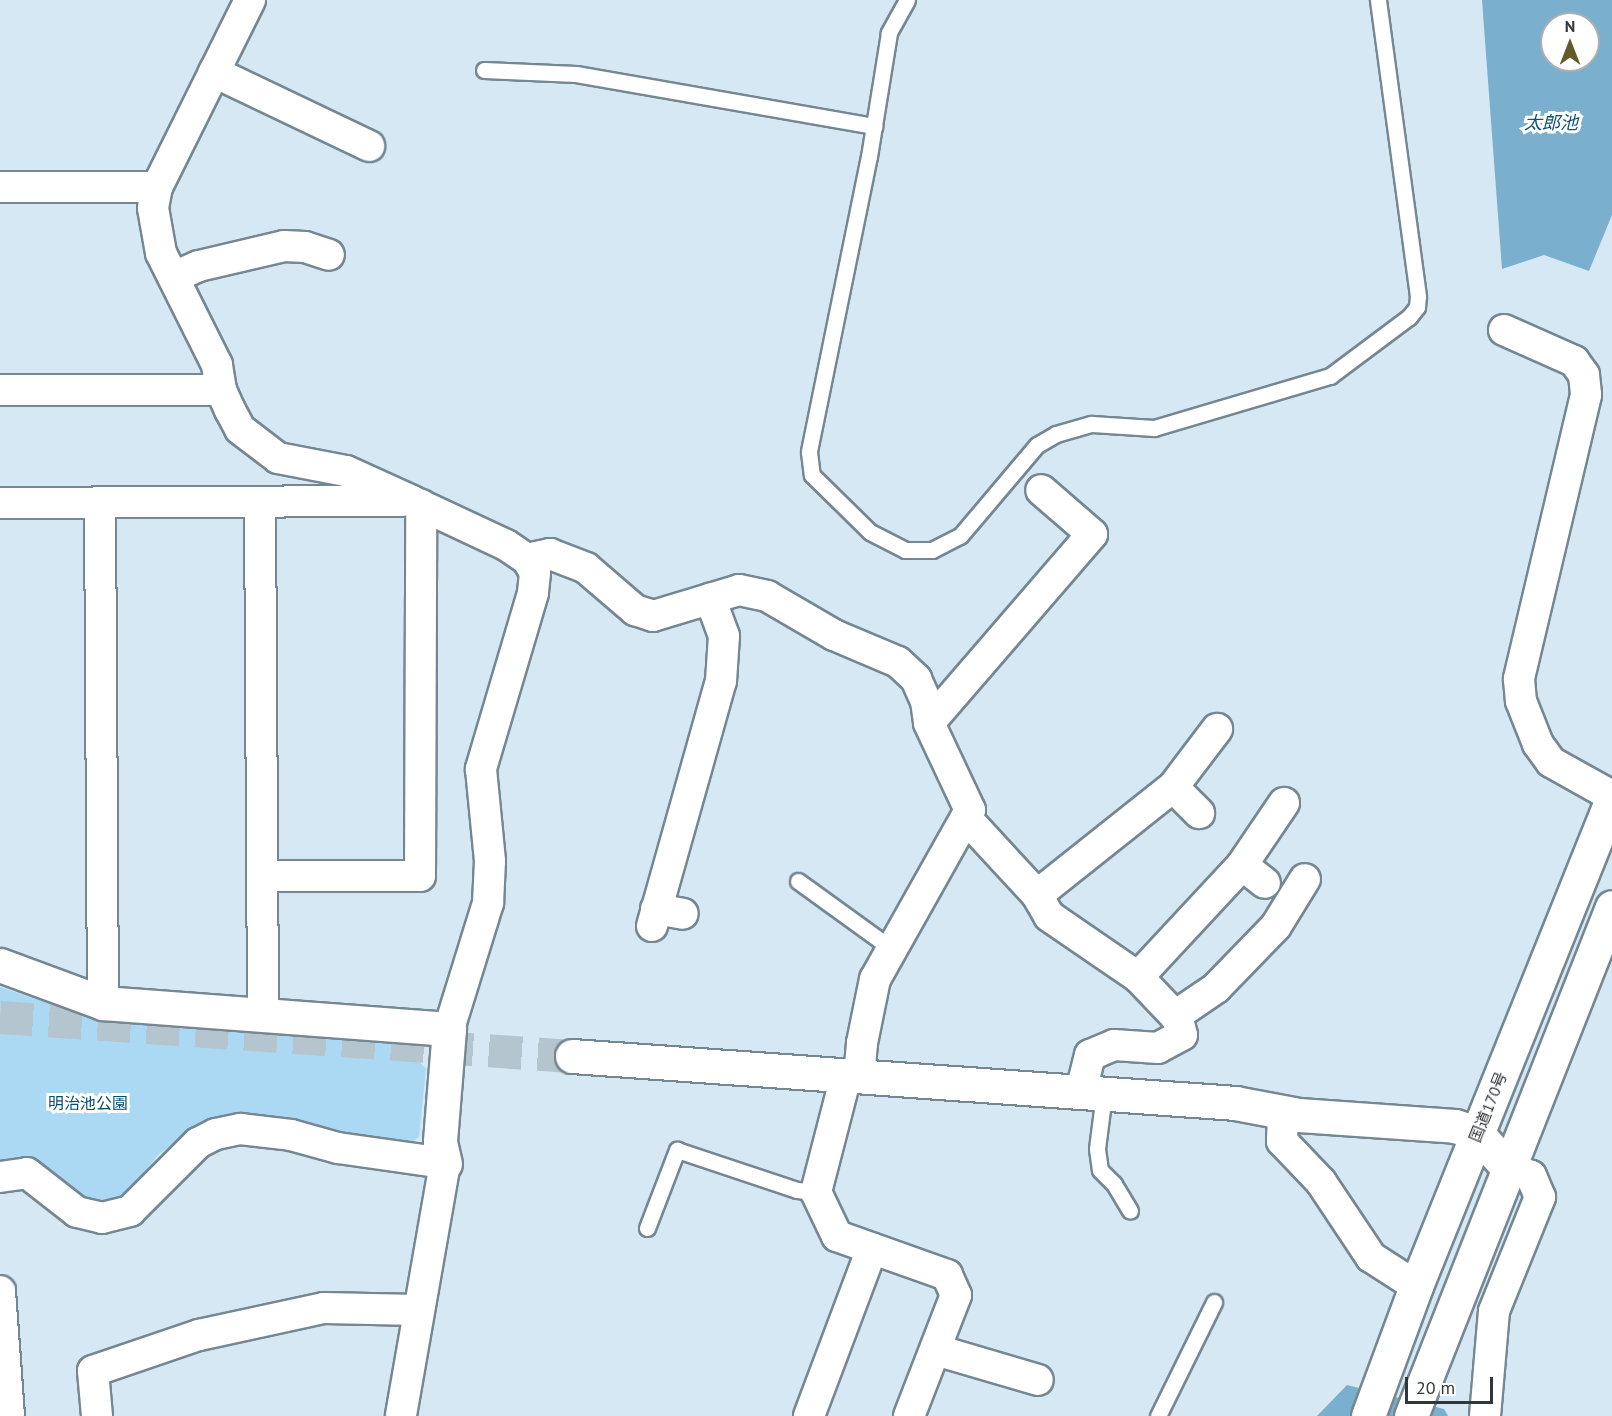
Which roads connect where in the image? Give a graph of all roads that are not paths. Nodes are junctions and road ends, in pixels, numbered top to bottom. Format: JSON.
{"nodes":[{"id":1,"x":249,"y":0,"type":"edge"},
{"id":2,"x":907,"y":0,"type":"edge"},
{"id":3,"x":1378,"y":0,"type":"edge"},
{"id":4,"x":484,"y":70,"type":"dead end"},
{"id":5,"x":214,"y":72,"type":"junction"},
{"id":6,"x":874,"y":126,"type":"junction"},
{"id":7,"x":369,"y":146,"type":"dead end"},
{"id":8,"x":0,"y":187,"type":"edge"},
{"id":9,"x":157,"y":187,"type":"junction"},
{"id":10,"x":329,"y":255,"type":"dead end"},
{"id":11,"x":174,"y":277,"type":"junction"},
{"id":12,"x":1504,"y":330,"type":"dead end"},
{"id":13,"x":0,"y":390,"type":"edge"},
{"id":14,"x":221,"y":390,"type":"junction"},
{"id":15,"x":1041,"y":490,"type":"dead end"},
{"id":16,"x":100,"y":502,"type":"junction"},
{"id":17,"x":260,"y":502,"type":"junction"},
{"id":18,"x":0,"y":503,"type":"edge"},
{"id":19,"x":416,"y":503,"type":"junction"},
{"id":20,"x":527,"y":559,"type":"junction"},
{"id":21,"x":710,"y":598,"type":"junction"},
{"id":22,"x":930,"y":722,"type":"junction"},
{"id":23,"x":1217,"y":729,"type":"dead end"},
{"id":24,"x":1173,"y":787,"type":"junction"},
{"id":25,"x":1612,"y":798,"type":"edge"},
{"id":26,"x":1284,"y":803,"type":"dead end"},
{"id":27,"x":1199,"y":813,"type":"dead end"},
{"id":28,"x":966,"y":818,"type":"junction"},
{"id":29,"x":1242,"y":865,"type":"junction"},
{"id":30,"x":262,"y":876,"type":"junction"},
{"id":31,"x":1305,"y":879,"type":"dead end"},
{"id":32,"x":798,"y":881,"type":"dead end"},
{"id":33,"x":1265,"y":883,"type":"dead end"},
{"id":34,"x":1037,"y":895,"type":"junction"},
{"id":35,"x":1612,"y":907,"type":"edge"},
{"id":36,"x":664,"y":916,"type":"dead end"},
{"id":37,"x":892,"y":950,"type":"junction"},
{"id":38,"x":0,"y":965,"type":"edge"},
{"id":39,"x":1138,"y":977,"type":"junction"},
{"id":40,"x":103,"y":1003,"type":"junction"},
{"id":41,"x":263,"y":1014,"type":"junction"},
{"id":42,"x":1175,"y":1016,"type":"junction"},
{"id":43,"x":449,"y":1029,"type":"junction"},
{"id":44,"x":572,"y":1056,"type":"tunnel mouth"},
{"id":45,"x":852,"y":1076,"type":"junction"},
{"id":46,"x":1093,"y":1093,"type":"junction"},
{"id":47,"x":1283,"y":1112,"type":"junction"},
{"id":48,"x":1477,"y":1133,"type":"junction"},
{"id":49,"x":445,"y":1163,"type":"junction"},
{"id":50,"x":1508,"y":1168,"type":"junction"},
{"id":51,"x":0,"y":1177,"type":"edge"},
{"id":52,"x":816,"y":1192,"type":"junction"},
{"id":53,"x":1130,"y":1211,"type":"dead end"},
{"id":54,"x":647,"y":1228,"type":"dead end"},
{"id":55,"x":872,"y":1248,"type":"junction"},
{"id":56,"x":1416,"y":1286,"type":"junction"},
{"id":57,"x":0,"y":1291,"type":"edge"},
{"id":58,"x":1214,"y":1302,"type":"dead end"},
{"id":59,"x":418,"y":1310,"type":"junction"},
{"id":60,"x":936,"y":1350,"type":"junction"},
{"id":61,"x":1038,"y":1380,"type":"dead end"},
{"id":62,"x":1374,"y":1402,"type":"edge"},
{"id":63,"x":1416,"y":1405,"type":"edge"},
{"id":64,"x":9,"y":1416,"type":"edge"},
{"id":65,"x":97,"y":1416,"type":"edge"},
{"id":66,"x":401,"y":1416,"type":"edge"},
{"id":67,"x":809,"y":1416,"type":"edge"},
{"id":68,"x":909,"y":1416,"type":"edge"},
{"id":69,"x":1158,"y":1416,"type":"edge"},
{"id":70,"x":1485,"y":1416,"type":"edge"}],
"edges":[{"from":1,"to":5,"type":"street"},
{"from":2,"to":6,"type":"lane"},
{"from":3,"to":6,"type":"lane"},
{"from":4,"to":6,"type":"lane"},
{"from":5,"to":7,"type":"street"},
{"from":5,"to":9,"type":"street"},
{"from":8,"to":9,"type":"street"},
{"from":9,"to":11,"type":"street"},
{"from":10,"to":11,"type":"street"},
{"from":11,"to":14,"type":"street"},
{"from":12,"to":25,"type":"street"},
{"from":13,"to":14,"type":"street"},
{"from":14,"to":19,"type":"street"},
{"from":15,"to":22,"type":"street"},
{"from":16,"to":17,"type":"street"},
{"from":16,"to":18,"type":"street"},
{"from":16,"to":40,"type":"street"},
{"from":17,"to":19,"type":"street"},
{"from":17,"to":30,"type":"street"},
{"from":19,"to":20,"type":"street"},
{"from":19,"to":30,"type":"street"},
{"from":20,"to":21,"type":"street"},
{"from":20,"to":43,"type":"street"},
{"from":21,"to":22,"type":"street"},
{"from":21,"to":36,"type":"street"},
{"from":22,"to":28,"type":"street"},
{"from":23,"to":24,"type":"street"},
{"from":24,"to":27,"type":"street"},
{"from":24,"to":34,"type":"street"},
{"from":25,"to":48,"type":"main road","name":"国道170号"},
{"from":26,"to":29,"type":"street"},
{"from":28,"to":34,"type":"street"},
{"from":28,"to":37,"type":"street"},
{"from":29,"to":33,"type":"street"},
{"from":29,"to":39,"type":"street"},
{"from":30,"to":41,"type":"street"},
{"from":31,"to":42,"type":"street"},
{"from":32,"to":37,"type":"lane"},
{"from":34,"to":39,"type":"street"},
{"from":35,"to":50,"type":"main road"},
{"from":37,"to":45,"type":"street"},
{"from":38,"to":40,"type":"main road"},
{"from":39,"to":42,"type":"street"},
{"from":40,"to":41,"type":"main road"},
{"from":41,"to":43,"type":"main road"},
{"from":42,"to":46,"type":"street"},
{"from":43,"to":49,"type":"main road"},
{"from":44,"to":45,"type":"main road"},
{"from":45,"to":46,"type":"main road"},
{"from":45,"to":52,"type":"street"},
{"from":46,"to":47,"type":"main road"},
{"from":46,"to":53,"type":"lane"},
{"from":47,"to":48,"type":"main road"},
{"from":47,"to":56,"type":"street"},
{"from":48,"to":50,"type":"main road"},
{"from":48,"to":56,"type":"main road","name":"国道170号"},
{"from":49,"to":51,"type":"street"},
{"from":49,"to":59,"type":"street"},
{"from":50,"to":63,"type":"main road"},
{"from":50,"to":70,"type":"street"},
{"from":52,"to":54,"type":"lane"},
{"from":52,"to":55,"type":"street"},
{"from":55,"to":60,"type":"street"},
{"from":55,"to":67,"type":"street"},
{"from":56,"to":62,"type":"main road","name":"国道170号"},
{"from":57,"to":64,"type":"street"},
{"from":58,"to":69,"type":"lane"},
{"from":59,"to":65,"type":"street"},
{"from":59,"to":66,"type":"street"},
{"from":60,"to":61,"type":"street"},
{"from":60,"to":68,"type":"street"}]}
